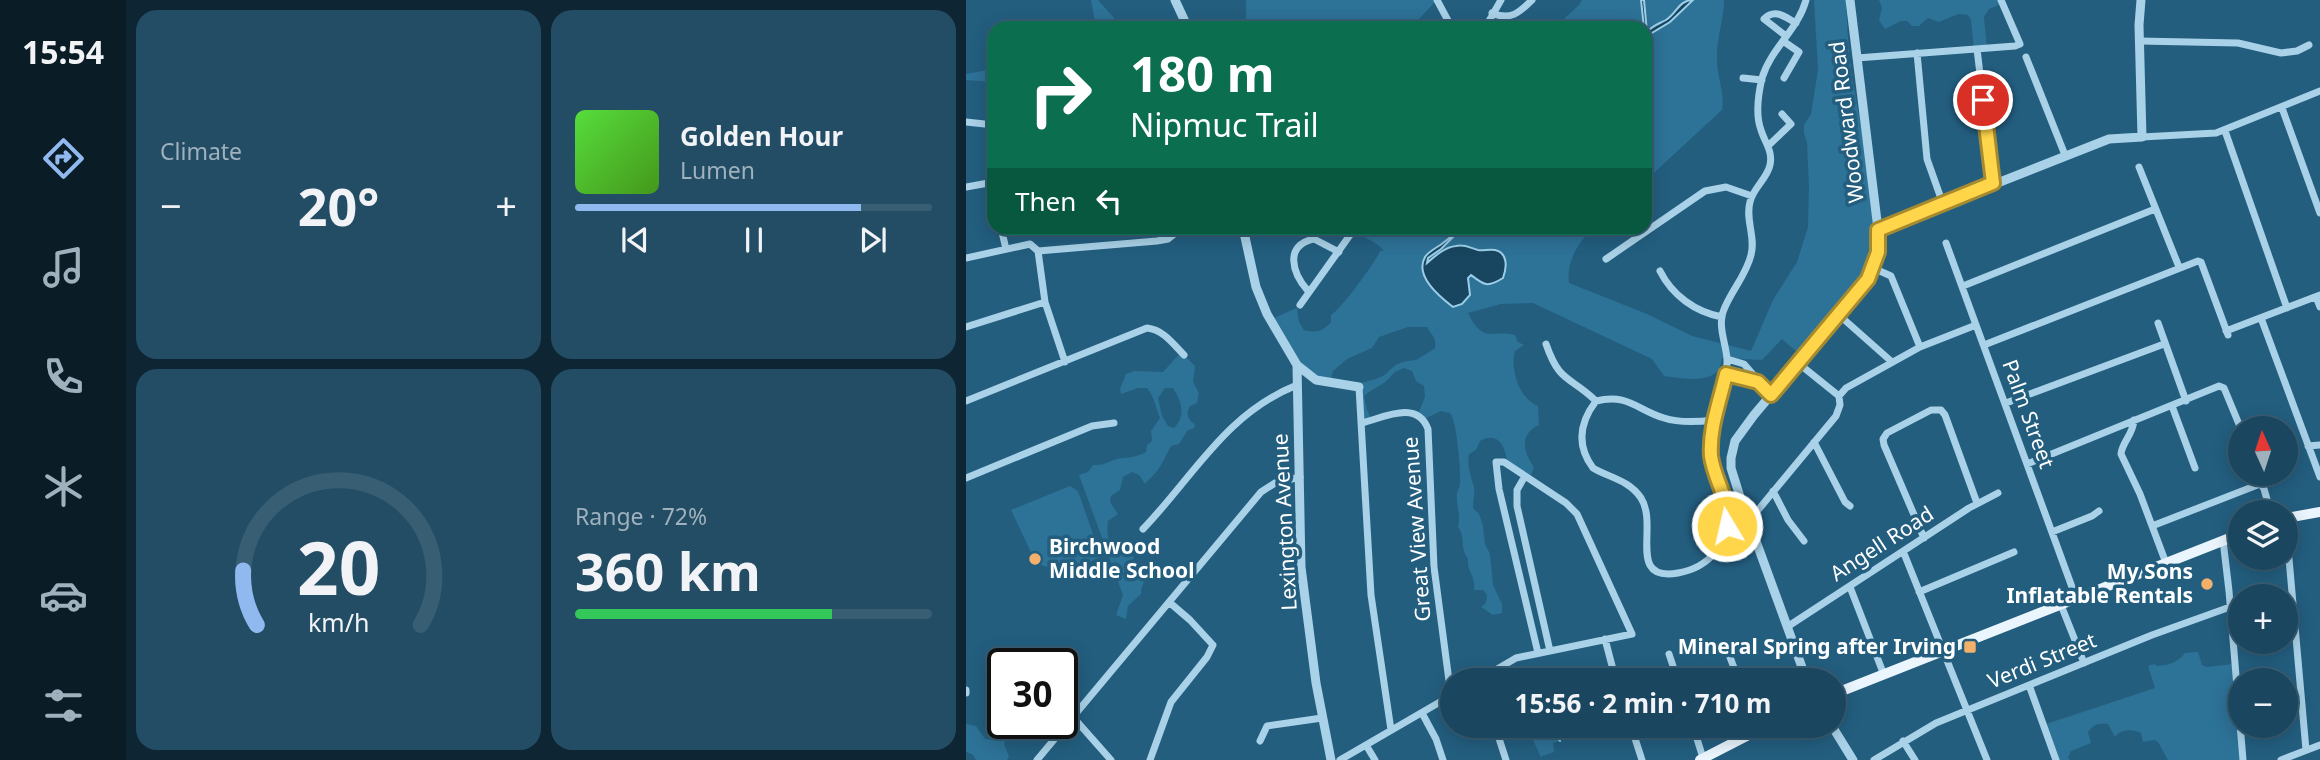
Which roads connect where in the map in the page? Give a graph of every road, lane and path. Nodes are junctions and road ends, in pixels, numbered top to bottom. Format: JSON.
{"nodes":[{"id":1,"x":1175,"y":0,"type":"edge"},
{"id":2,"x":1437,"y":0,"type":"edge"},
{"id":3,"x":1501,"y":0,"type":"edge"},
{"id":4,"x":1532,"y":0,"type":"edge"},
{"id":5,"x":1806,"y":0,"type":"edge"},
{"id":6,"x":1850,"y":0,"type":"edge"},
{"id":7,"x":2001,"y":0,"type":"edge"},
{"id":8,"x":2141,"y":0,"type":"edge"},
{"id":9,"x":1492,"y":13,"type":"junction"},
{"id":10,"x":1185,"y":21,"type":"edge"},
{"id":11,"x":1447,"y":21,"type":"edge"},
{"id":12,"x":1488,"y":21,"type":"edge"},
{"id":13,"x":1796,"y":23,"type":"junction"},
{"id":14,"x":1785,"y":38,"type":"junction"},
{"id":15,"x":2139,"y":41,"type":"junction"},
{"id":16,"x":2309,"y":45,"type":"dead end"},
{"id":17,"x":1977,"y":49,"type":"junction"},
{"id":18,"x":1917,"y":53,"type":"junction"},
{"id":19,"x":2026,"y":57,"type":"dead end"},
{"id":20,"x":1857,"y":58,"type":"junction"},
{"id":21,"x":1743,"y":78,"type":"dead end"},
{"id":22,"x":1784,"y":78,"type":"dead end"},
{"id":23,"x":1762,"y":80,"type":"junction"},
{"id":24,"x":2320,"y":91,"type":"edge"},
{"id":25,"x":2282,"y":108,"type":"junction"},
{"id":26,"x":1782,"y":114,"type":"dead end"},
{"id":27,"x":966,"y":122,"type":"edge"},
{"id":28,"x":987,"y":124,"type":"edge"},
{"id":29,"x":2225,"y":131,"type":"junction"},
{"id":30,"x":2142,"y":136,"type":"junction"},
{"id":31,"x":1769,"y":145,"type":"junction"},
{"id":32,"x":2065,"y":155,"type":"junction"},
{"id":33,"x":2139,"y":167,"type":"dead end"},
{"id":34,"x":987,"y":183,"type":"edge"},
{"id":35,"x":1993,"y":183,"type":"junction"},
{"id":36,"x":966,"y":187,"type":"edge"},
{"id":37,"x":1752,"y":196,"type":"junction"},
{"id":38,"x":1943,"y":204,"type":"junction"},
{"id":39,"x":2155,"y":209,"type":"junction"},
{"id":40,"x":2320,"y":213,"type":"edge"},
{"id":41,"x":1652,"y":227,"type":"edge"},
{"id":42,"x":1878,"y":230,"type":"junction"},
{"id":43,"x":1003,"y":235,"type":"edge"},
{"id":44,"x":1173,"y":235,"type":"edge"},
{"id":45,"x":1245,"y":235,"type":"edge"},
{"id":46,"x":1350,"y":235,"type":"edge"},
{"id":47,"x":1641,"y":235,"type":"edge"},
{"id":48,"x":1946,"y":243,"type":"dead end"},
{"id":49,"x":1006,"y":249,"type":"junction"},
{"id":50,"x":1038,"y":251,"type":"junction"},
{"id":51,"x":1339,"y":252,"type":"junction"},
{"id":52,"x":966,"y":258,"type":"edge"},
{"id":53,"x":1606,"y":259,"type":"dead end"},
{"id":54,"x":2179,"y":267,"type":"junction"},
{"id":55,"x":1873,"y":268,"type":"junction"},
{"id":56,"x":1660,"y":271,"type":"dead end"},
{"id":57,"x":1962,"y":286,"type":"junction"},
{"id":58,"x":1308,"y":290,"type":"junction"},
{"id":59,"x":2318,"y":296,"type":"edge"},
{"id":60,"x":1045,"y":302,"type":"junction"},
{"id":61,"x":1300,"y":305,"type":"dead end"},
{"id":62,"x":2320,"y":307,"type":"edge"},
{"id":63,"x":2287,"y":308,"type":"junction"},
{"id":64,"x":1839,"y":315,"type":"junction"},
{"id":65,"x":1722,"y":317,"type":"junction"},
{"id":66,"x":2261,"y":318,"type":"junction"},
{"id":67,"x":2158,"y":323,"type":"dead end"},
{"id":68,"x":1976,"y":325,"type":"junction"},
{"id":69,"x":966,"y":327,"type":"edge"},
{"id":70,"x":1546,"y":344,"type":"dead end"},
{"id":71,"x":2164,"y":344,"type":"junction"},
{"id":72,"x":1984,"y":345,"type":"junction"},
{"id":73,"x":1920,"y":347,"type":"junction"},
{"id":74,"x":1184,"y":355,"type":"dead end"},
{"id":75,"x":1727,"y":359,"type":"junction"},
{"id":76,"x":1065,"y":362,"type":"junction"},
{"id":77,"x":1892,"y":362,"type":"junction"},
{"id":78,"x":1798,"y":363,"type":"junction"},
{"id":79,"x":1297,"y":365,"type":"junction"},
{"id":80,"x":1726,"y":374,"type":"junction"},
{"id":81,"x":1758,"y":382,"type":"junction"},
{"id":82,"x":1297,"y":385,"type":"junction"},
{"id":83,"x":1359,"y":387,"type":"joint"},
{"id":84,"x":1771,"y":395,"type":"junction"},
{"id":85,"x":1839,"y":396,"type":"junction"},
{"id":86,"x":966,"y":401,"type":"edge"},
{"id":87,"x":1596,"y":401,"type":"junction"},
{"id":88,"x":2186,"y":401,"type":"junction"},
{"id":89,"x":2006,"y":404,"type":"junction"},
{"id":90,"x":2172,"y":406,"type":"junction"},
{"id":91,"x":2235,"y":416,"type":"edge"},
{"id":92,"x":1714,"y":420,"type":"junction"},
{"id":93,"x":2134,"y":421,"type":"junction"},
{"id":94,"x":1114,"y":423,"type":"dead end"},
{"id":95,"x":1363,"y":423,"type":"junction"},
{"id":96,"x":1814,"y":442,"type":"junction"},
{"id":97,"x":2320,"y":445,"type":"edge"},
{"id":98,"x":2308,"y":446,"type":"junction"},
{"id":99,"x":2027,"y":464,"type":"junction"},
{"id":100,"x":2195,"y":468,"type":"dead end"},
{"id":101,"x":1525,"y":476,"type":"junction"},
{"id":102,"x":1300,"y":477,"type":"junction"},
{"id":103,"x":2320,"y":477,"type":"edge"},
{"id":104,"x":966,"y":478,"type":"edge"},
{"id":105,"x":2255,"y":486,"type":"edge"},
{"id":106,"x":1773,"y":491,"type":"junction"},
{"id":107,"x":1998,"y":493,"type":"dead end"},
{"id":108,"x":1977,"y":503,"type":"junction"},
{"id":109,"x":1850,"y":506,"type":"dead end"},
{"id":110,"x":2099,"y":511,"type":"dead end"},
{"id":111,"x":2320,"y":512,"type":"edge"},
{"id":112,"x":2298,"y":516,"type":"edge"},
{"id":113,"x":1749,"y":521,"type":"junction"},
{"id":114,"x":2152,"y":526,"type":"junction"},
{"id":115,"x":1143,"y":529,"type":"dead end"},
{"id":116,"x":2052,"y":532,"type":"junction"},
{"id":117,"x":1924,"y":538,"type":"junction"},
{"id":118,"x":2228,"y":538,"type":"edge"},
{"id":119,"x":2223,"y":540,"type":"junction"},
{"id":120,"x":1804,"y":541,"type":"dead end"},
{"id":121,"x":1903,"y":551,"type":"junction"},
{"id":122,"x":2014,"y":552,"type":"dead end"},
{"id":123,"x":2165,"y":563,"type":"junction"},
{"id":124,"x":2290,"y":570,"type":"edge"},
{"id":125,"x":1850,"y":587,"type":"junction"},
{"id":126,"x":2228,"y":588,"type":"edge"},
{"id":127,"x":1919,"y":592,"type":"junction"},
{"id":128,"x":2076,"y":598,"type":"junction"},
{"id":129,"x":1169,"y":602,"type":"junction"},
{"id":130,"x":2061,"y":605,"type":"junction"},
{"id":131,"x":2228,"y":608,"type":"edge"},
{"id":132,"x":1787,"y":627,"type":"junction"},
{"id":133,"x":1605,"y":639,"type":"junction"},
{"id":134,"x":1550,"y":651,"type":"junction"},
{"id":135,"x":1728,"y":652,"type":"dead end"},
{"id":136,"x":1943,"y":652,"type":"junction"},
{"id":137,"x":1538,"y":653,"type":"junction"},
{"id":138,"x":1669,"y":654,"type":"dead end"},
{"id":139,"x":2234,"y":654,"type":"edge"},
{"id":140,"x":2084,"y":663,"type":"junction"},
{"id":141,"x":1448,"y":668,"type":"edge"},
{"id":142,"x":1501,"y":668,"type":"edge"},
{"id":143,"x":1613,"y":668,"type":"edge"},
{"id":144,"x":1674,"y":668,"type":"edge"},
{"id":145,"x":1734,"y":668,"type":"edge"},
{"id":146,"x":1802,"y":668,"type":"edge"},
{"id":147,"x":1884,"y":675,"type":"junction"},
{"id":148,"x":2029,"y":685,"type":"junction"},
{"id":149,"x":1846,"y":689,"type":"edge"},
{"id":150,"x":1440,"y":703,"type":"edge"},
{"id":151,"x":1966,"y":710,"type":"junction"},
{"id":152,"x":1078,"y":711,"type":"edge"},
{"id":153,"x":1422,"y":713,"type":"junction"},
{"id":154,"x":1322,"y":718,"type":"junction"},
{"id":155,"x":1078,"y":723,"type":"edge"},
{"id":156,"x":1391,"y":730,"type":"junction"},
{"id":157,"x":1499,"y":738,"type":"edge"},
{"id":158,"x":1635,"y":738,"type":"edge"},
{"id":159,"x":1696,"y":738,"type":"edge"},
{"id":160,"x":1741,"y":738,"type":"edge"},
{"id":161,"x":1839,"y":738,"type":"edge"},
{"id":162,"x":1055,"y":739,"type":"edge"},
{"id":163,"x":1260,"y":741,"type":"dead end"},
{"id":164,"x":1903,"y":741,"type":"junction"},
{"id":165,"x":1366,"y":745,"type":"junction"},
{"id":166,"x":2320,"y":745,"type":"edge"},
{"id":167,"x":2306,"y":750,"type":"junction"},
{"id":168,"x":1702,"y":759,"type":"edge"},
{"id":169,"x":1037,"y":760,"type":"edge"},
{"id":170,"x":1111,"y":760,"type":"edge"},
{"id":171,"x":1150,"y":760,"type":"edge"},
{"id":172,"x":1331,"y":760,"type":"edge"},
{"id":173,"x":1340,"y":760,"type":"edge"},
{"id":174,"x":1375,"y":760,"type":"edge"},
{"id":175,"x":1443,"y":760,"type":"edge"},
{"id":176,"x":1506,"y":760,"type":"edge"},
{"id":177,"x":1642,"y":760,"type":"edge"},
{"id":178,"x":1853,"y":760,"type":"edge"},
{"id":179,"x":1874,"y":760,"type":"edge"},
{"id":180,"x":1915,"y":760,"type":"edge"},
{"id":181,"x":1987,"y":760,"type":"edge"},
{"id":182,"x":2056,"y":760,"type":"edge"},
{"id":183,"x":2243,"y":760,"type":"edge"},
{"id":184,"x":2281,"y":760,"type":"edge"}],
"edges":[{"from":1,"to":10,"type":"street"},
{"from":2,"to":11,"type":"street"},
{"from":3,"to":9,"type":"street"},
{"from":4,"to":9,"type":"street"},
{"from":5,"to":13,"type":"street"},
{"from":6,"to":20,"type":"street","name":"Woodward Road"},
{"from":7,"to":17,"type":"street"},
{"from":8,"to":15,"type":"street"},
{"from":9,"to":12,"type":"street"},
{"from":13,"to":14,"type":"street"},
{"from":13,"to":14,"type":"street"},
{"from":14,"to":22,"type":"street"},
{"from":14,"to":23,"type":"street"},
{"from":15,"to":16,"type":"street"},
{"from":15,"to":30,"type":"street"},
{"from":17,"to":18,"type":"street"},
{"from":17,"to":35,"type":"street"},
{"from":18,"to":20,"type":"street"},
{"from":18,"to":38,"type":"street"},
{"from":19,"to":32,"type":"street"},
{"from":20,"to":42,"type":"street","name":"Woodward Road"},
{"from":21,"to":23,"type":"street"},
{"from":23,"to":31,"type":"street"},
{"from":24,"to":25,"type":"street"},
{"from":25,"to":29,"type":"street"},
{"from":25,"to":40,"type":"street"},
{"from":26,"to":31,"type":"street"},
{"from":27,"to":28,"type":"street"},
{"from":29,"to":30,"type":"street"},
{"from":29,"to":63,"type":"street"},
{"from":30,"to":32,"type":"street"},
{"from":31,"to":37,"type":"street"},
{"from":32,"to":35,"type":"street"},
{"from":33,"to":39,"type":"street"},
{"from":34,"to":36,"type":"street"},
{"from":35,"to":38,"type":"street"},
{"from":37,"to":41,"type":"street"},
{"from":37,"to":65,"type":"street"},
{"from":38,"to":42,"type":"street"},
{"from":39,"to":54,"type":"street"},
{"from":39,"to":57,"type":"street"},
{"from":42,"to":55,"type":"street","name":"Woodward Road"},
{"from":43,"to":49,"type":"street"},
{"from":44,"to":50,"type":"street"},
{"from":45,"to":79,"type":"street"},
{"from":46,"to":51,"type":"street"},
{"from":47,"to":53,"type":"street"},
{"from":48,"to":57,"type":"street","name":"Palm Street"},
{"from":49,"to":50,"type":"street"},
{"from":49,"to":52,"type":"street"},
{"from":50,"to":60,"type":"street"},
{"from":51,"to":58,"type":"street"},
{"from":51,"to":58,"type":"street"},
{"from":54,"to":66,"type":"street"},
{"from":54,"to":72,"type":"street"},
{"from":55,"to":64,"type":"street","name":"Woodward Road"},
{"from":55,"to":73,"type":"street"},
{"from":56,"to":65,"type":"street"},
{"from":57,"to":68,"type":"street","name":"Palm Street"},
{"from":58,"to":61,"type":"street"},
{"from":59,"to":62,"type":"street"},
{"from":59,"to":63,"type":"street"},
{"from":60,"to":69,"type":"street"},
{"from":60,"to":76,"type":"street"},
{"from":63,"to":66,"type":"street"},
{"from":64,"to":77,"type":"street"},
{"from":64,"to":78,"type":"street","name":"Woodward Road"},
{"from":65,"to":75,"type":"street"},
{"from":66,"to":98,"type":"street"},
{"from":67,"to":71,"type":"street"},
{"from":68,"to":72,"type":"street","name":"Palm Street"},
{"from":68,"to":73,"type":"street"},
{"from":70,"to":87,"type":"street"},
{"from":71,"to":88,"type":"street"},
{"from":71,"to":89,"type":"street"},
{"from":72,"to":89,"type":"street","name":"Palm Street"},
{"from":73,"to":77,"type":"street"},
{"from":74,"to":76,"type":"street"},
{"from":75,"to":80,"type":"street"},
{"from":75,"to":81,"type":"street"},
{"from":76,"to":86,"type":"street"},
{"from":77,"to":85,"type":"street"},
{"from":78,"to":84,"type":"street","name":"Woodward Road"},
{"from":78,"to":85,"type":"street"},
{"from":79,"to":82,"type":"street","name":"Lexington Avenue"},
{"from":79,"to":83,"type":"street"},
{"from":80,"to":81,"type":"street"},
{"from":80,"to":92,"type":"street"},
{"from":81,"to":84,"type":"street"},
{"from":82,"to":102,"type":"street","name":"Lexington Avenue"},
{"from":82,"to":115,"type":"street"},
{"from":83,"to":95,"type":"street"},
{"from":84,"to":113,"type":"street","name":"Woodward Road"},
{"from":85,"to":96,"type":"street"},
{"from":87,"to":92,"type":"street"},
{"from":87,"to":92,"type":"street"},
{"from":88,"to":90,"type":"street"},
{"from":88,"to":91,"type":"street"},
{"from":89,"to":99,"type":"street","name":"Palm Street"},
{"from":90,"to":93,"type":"street"},
{"from":90,"to":100,"type":"street"},
{"from":93,"to":99,"type":"street"},
{"from":93,"to":114,"type":"street"},
{"from":94,"to":104,"type":"street"},
{"from":95,"to":141,"type":"street","name":"Great View Avenue"},
{"from":95,"to":156,"type":"street"},
{"from":96,"to":106,"type":"street"},
{"from":96,"to":109,"type":"street"},
{"from":97,"to":98,"type":"street"},
{"from":98,"to":103,"type":"street"},
{"from":99,"to":116,"type":"street","name":"Palm Street"},
{"from":101,"to":133,"type":"street"},
{"from":101,"to":134,"type":"street"},
{"from":101,"to":137,"type":"street"},
{"from":102,"to":129,"type":"street"},
{"from":102,"to":154,"type":"street","name":"Lexington Avenue"},
{"from":105,"to":114,"type":"street"},
{"from":106,"to":113,"type":"street"},
{"from":106,"to":120,"type":"street"},
{"from":107,"to":108,"type":"street","name":"Angell Road"},
{"from":108,"to":117,"type":"street","name":"Angell Road"},
{"from":108,"to":117,"type":"street"},
{"from":110,"to":116,"type":"street"},
{"from":111,"to":112,"type":"main road"},
{"from":113,"to":132,"type":"street","name":"Woodward Road"},
{"from":114,"to":123,"type":"street"},
{"from":116,"to":128,"type":"street","name":"Palm Street"},
{"from":117,"to":121,"type":"street","name":"Angell Road"},
{"from":118,"to":119,"type":"main road"},
{"from":119,"to":123,"type":"main road"},
{"from":119,"to":126,"type":"street"},
{"from":121,"to":125,"type":"street","name":"Angell Road"},
{"from":121,"to":127,"type":"street"},
{"from":122,"to":127,"type":"street"},
{"from":123,"to":128,"type":"main road"},
{"from":124,"to":167,"type":"street"},
{"from":125,"to":132,"type":"street","name":"Angell Road"},
{"from":125,"to":147,"type":"street"},
{"from":127,"to":136,"type":"street"},
{"from":128,"to":130,"type":"main road"},
{"from":129,"to":152,"type":"street"},
{"from":129,"to":171,"type":"street"},
{"from":130,"to":136,"type":"main road"},
{"from":130,"to":140,"type":"street"},
{"from":131,"to":140,"type":"street","name":"Verdi Street"},
{"from":132,"to":146,"type":"street","name":"Woodward Road"},
{"from":133,"to":134,"type":"street"},
{"from":133,"to":143,"type":"street"},
{"from":134,"to":137,"type":"street"},
{"from":135,"to":145,"type":"street"},
{"from":136,"to":147,"type":"main road"},
{"from":136,"to":151,"type":"street"},
{"from":137,"to":142,"type":"street"},
{"from":138,"to":144,"type":"street"},
{"from":139,"to":183,"type":"street"},
{"from":140,"to":148,"type":"street","name":"Verdi Street"},
{"from":147,"to":149,"type":"main road"},
{"from":148,"to":151,"type":"street","name":"Verdi Street"},
{"from":148,"to":182,"type":"street"},
{"from":150,"to":153,"type":"street"},
{"from":151,"to":164,"type":"street","name":"Verdi Street"},
{"from":151,"to":181,"type":"street"},
{"from":153,"to":156,"type":"street"},
{"from":153,"to":175,"type":"street"},
{"from":154,"to":163,"type":"street"},
{"from":154,"to":172,"type":"street","name":"Lexington Avenue"},
{"from":155,"to":170,"type":"street"},
{"from":156,"to":165,"type":"street"},
{"from":157,"to":176,"type":"street"},
{"from":158,"to":177,"type":"street"},
{"from":159,"to":168,"type":"street"},
{"from":160,"to":168,"type":"main road"},
{"from":161,"to":178,"type":"street"},
{"from":162,"to":169,"type":"street"},
{"from":164,"to":179,"type":"street","name":"Verdi Street"},
{"from":164,"to":180,"type":"street"},
{"from":165,"to":173,"type":"street"},
{"from":165,"to":174,"type":"street"},
{"from":166,"to":167,"type":"street"},
{"from":167,"to":184,"type":"street"}]}
